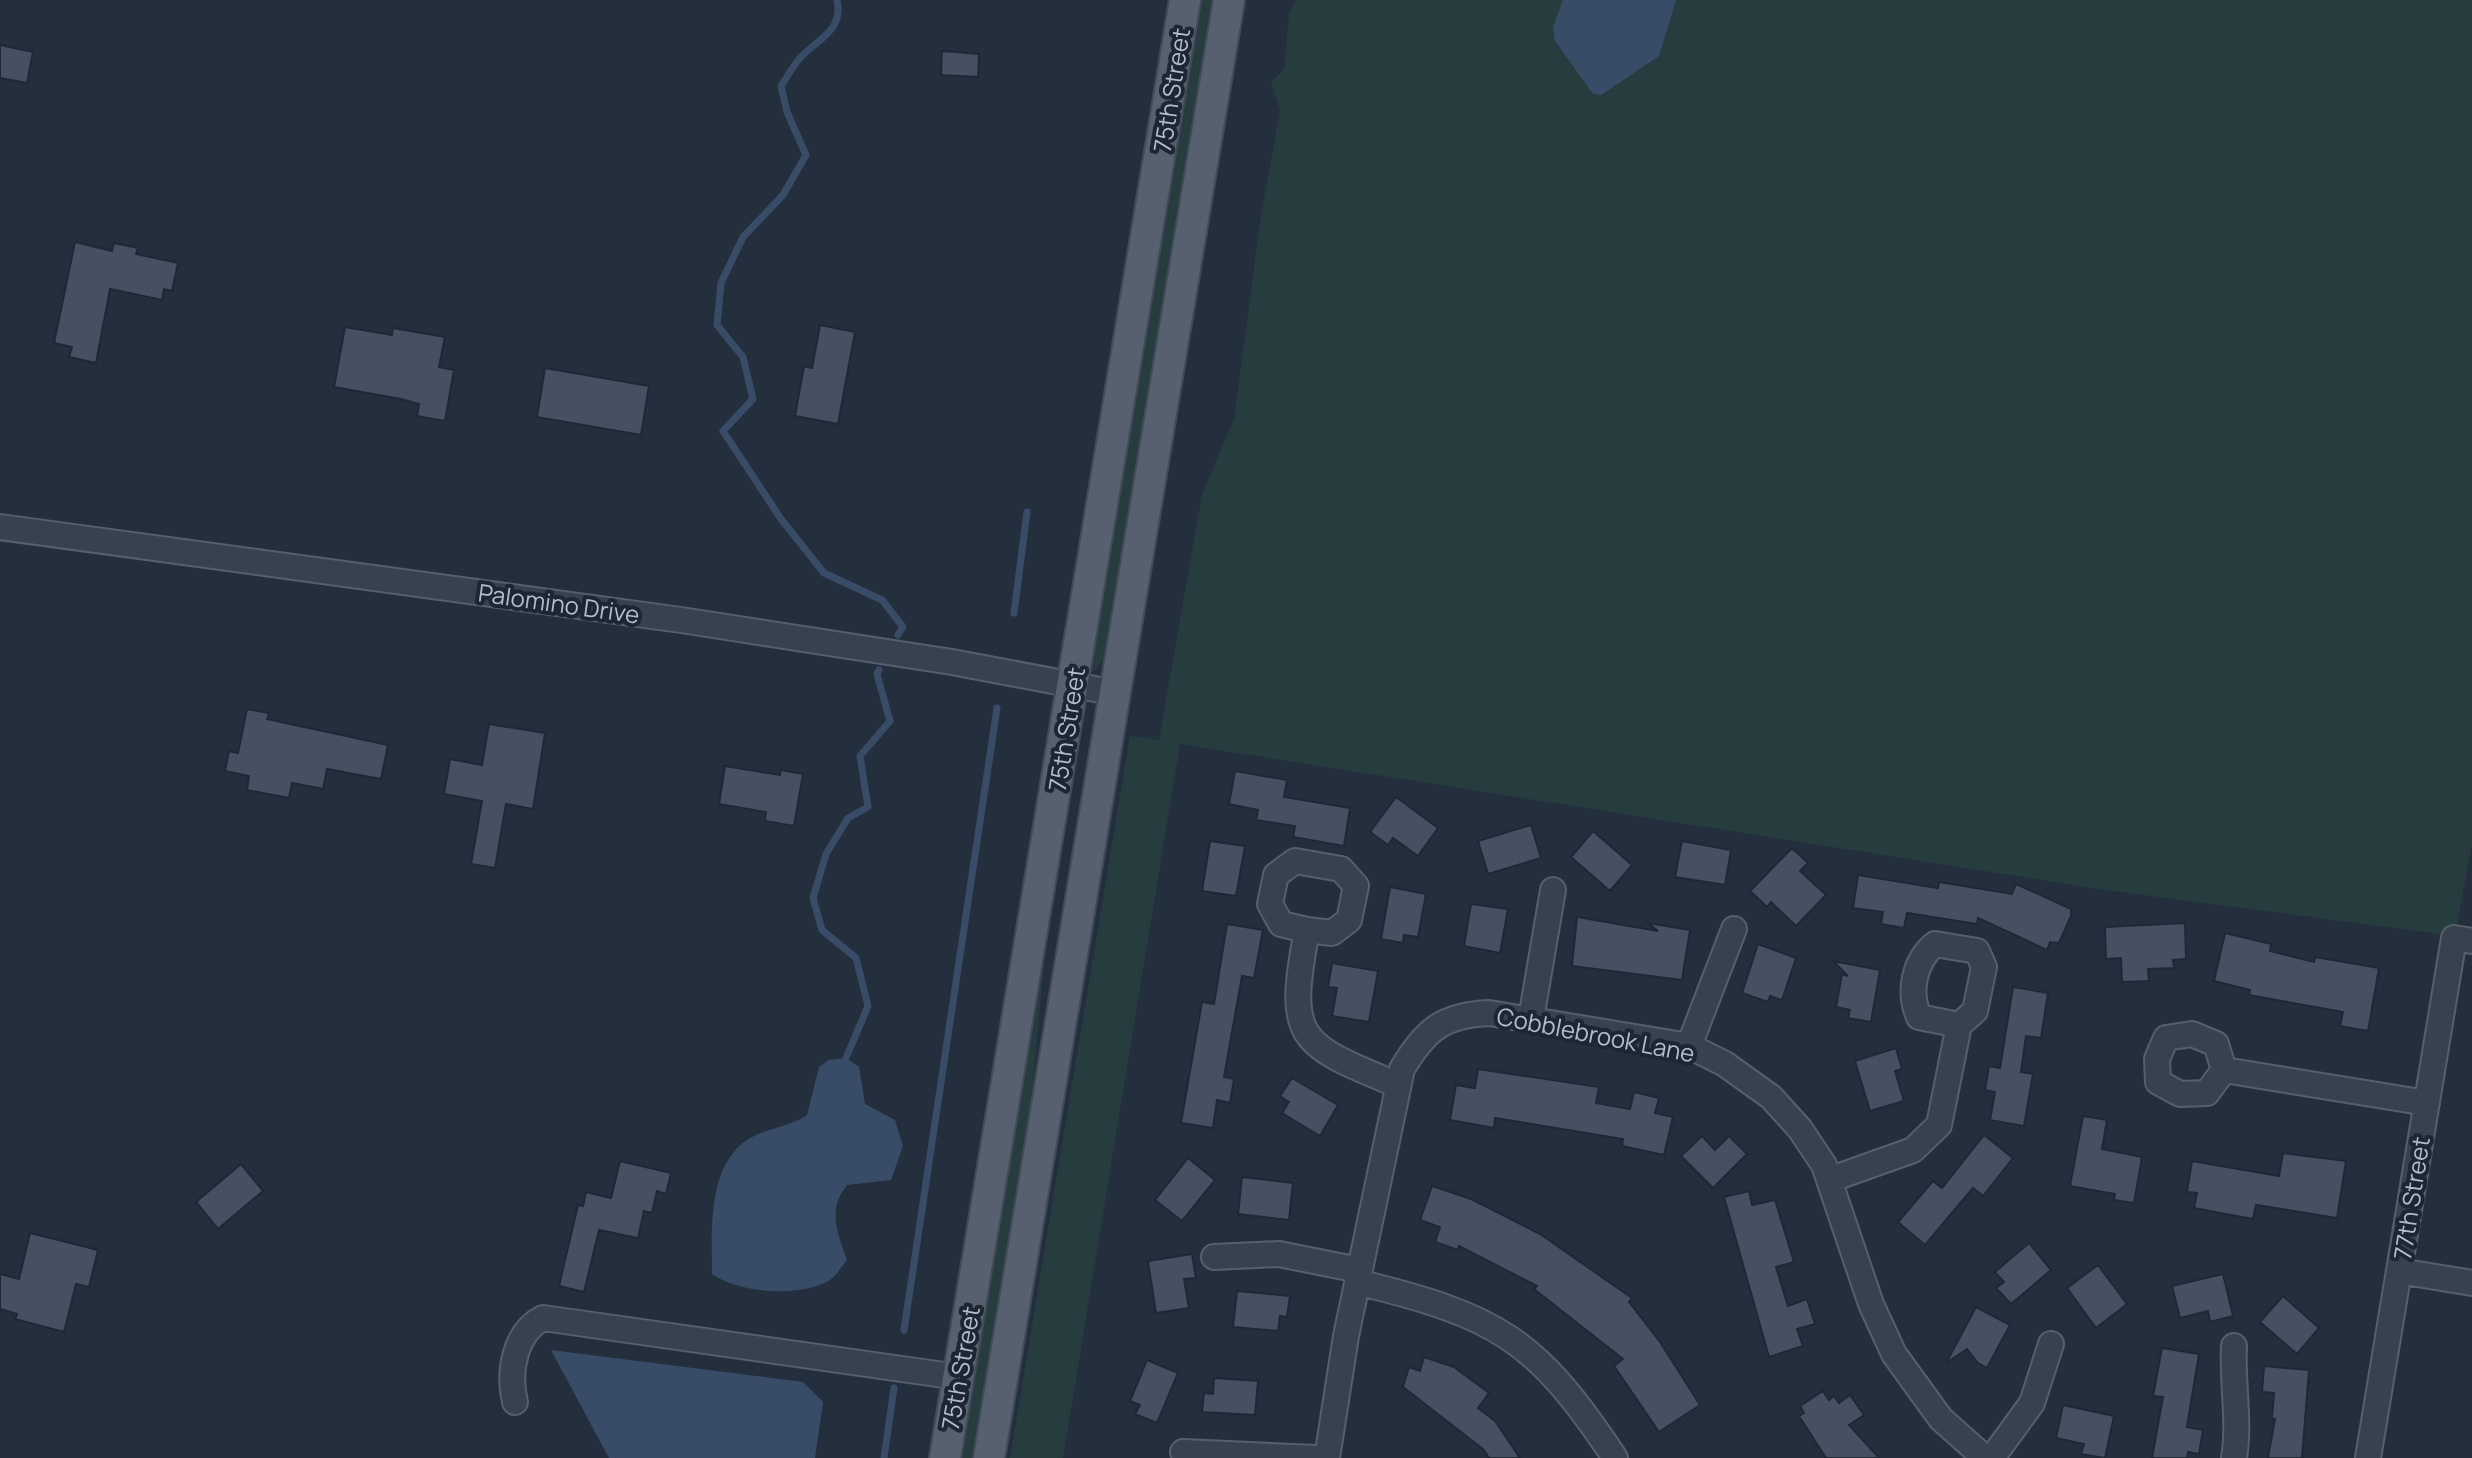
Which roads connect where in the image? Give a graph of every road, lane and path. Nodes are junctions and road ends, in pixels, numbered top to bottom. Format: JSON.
{"nodes":[{"id":1,"x":1185,"y":0,"type":"edge"},
{"id":2,"x":1229,"y":0,"type":"edge"},
{"id":3,"x":0,"y":527,"type":"edge"},
{"id":4,"x":1094,"y":690,"type":"junction"},
{"id":5,"x":1553,"y":890,"type":"dead end"},
{"id":6,"x":1734,"y":929,"type":"dead end"},
{"id":7,"x":1307,"y":930,"type":"dead end"},
{"id":8,"x":2463,"y":939,"type":"edge"},
{"id":9,"x":1531,"y":1019,"type":"junction"},
{"id":10,"x":1959,"y":1025,"type":"dead end"},
{"id":11,"x":1689,"y":1046,"type":"junction"},
{"id":12,"x":2224,"y":1070,"type":"dead end"},
{"id":13,"x":1398,"y":1085,"type":"junction"},
{"id":14,"x":2427,"y":1103,"type":"junction"},
{"id":15,"x":1829,"y":1180,"type":"junction"},
{"id":16,"x":1214,"y":1257,"type":"dead end"},
{"id":17,"x":2399,"y":1271,"type":"junction"},
{"id":18,"x":1358,"y":1276,"type":"junction"},
{"id":19,"x":2472,"y":1283,"type":"edge"},
{"id":20,"x":2051,"y":1344,"type":"dead end"},
{"id":21,"x":2234,"y":1346,"type":"dead end"},
{"id":22,"x":958,"y":1377,"type":"junction"},
{"id":23,"x":515,"y":1402,"type":"dead end"},
{"id":24,"x":1183,"y":1452,"type":"dead end"},
{"id":25,"x":945,"y":1458,"type":"edge"},
{"id":26,"x":989,"y":1458,"type":"edge"},
{"id":27,"x":1317,"y":1458,"type":"edge"},
{"id":28,"x":1327,"y":1458,"type":"edge"},
{"id":29,"x":1615,"y":1458,"type":"edge"},
{"id":30,"x":1985,"y":1458,"type":"edge"},
{"id":31,"x":1992,"y":1458,"type":"edge"},
{"id":32,"x":2234,"y":1458,"type":"edge"},
{"id":33,"x":2368,"y":1458,"type":"edge"}],
"edges":[{"from":1,"to":4,"type":"main road","name":"75th Street"},
{"from":2,"to":4,"type":"main road","name":"75th Street"},
{"from":3,"to":4,"type":"street","name":"Palomino Drive"},
{"from":4,"to":22,"type":"main road","name":"75th Street"},
{"from":4,"to":26,"type":"main road","name":"75th Street"},
{"from":5,"to":9,"type":"street"},
{"from":6,"to":11,"type":"street"},
{"from":7,"to":13,"type":"street"},
{"from":8,"to":14,"type":"street","name":"77th Street"},
{"from":9,"to":11,"type":"street","name":"Cobblebrook Lane"},
{"from":9,"to":13,"type":"street","name":"Cobblebrook Lane"},
{"from":10,"to":15,"type":"street"},
{"from":11,"to":15,"type":"street","name":"Cobblebrook Lane"},
{"from":12,"to":14,"type":"street"},
{"from":13,"to":18,"type":"street","name":"Cobblebrook Lane"},
{"from":14,"to":17,"type":"street","name":"77th Street"},
{"from":15,"to":30,"type":"street","name":"Cobblebrook Lane"},
{"from":16,"to":18,"type":"street"},
{"from":17,"to":19,"type":"street"},
{"from":17,"to":33,"type":"street","name":"77th Street"},
{"from":18,"to":28,"type":"street","name":"Cobblebrook Lane"},
{"from":18,"to":29,"type":"street"},
{"from":20,"to":31,"type":"street"},
{"from":21,"to":32,"type":"street"},
{"from":22,"to":23,"type":"street"},
{"from":22,"to":25,"type":"main road","name":"75th Street"},
{"from":24,"to":27,"type":"street"}]}
